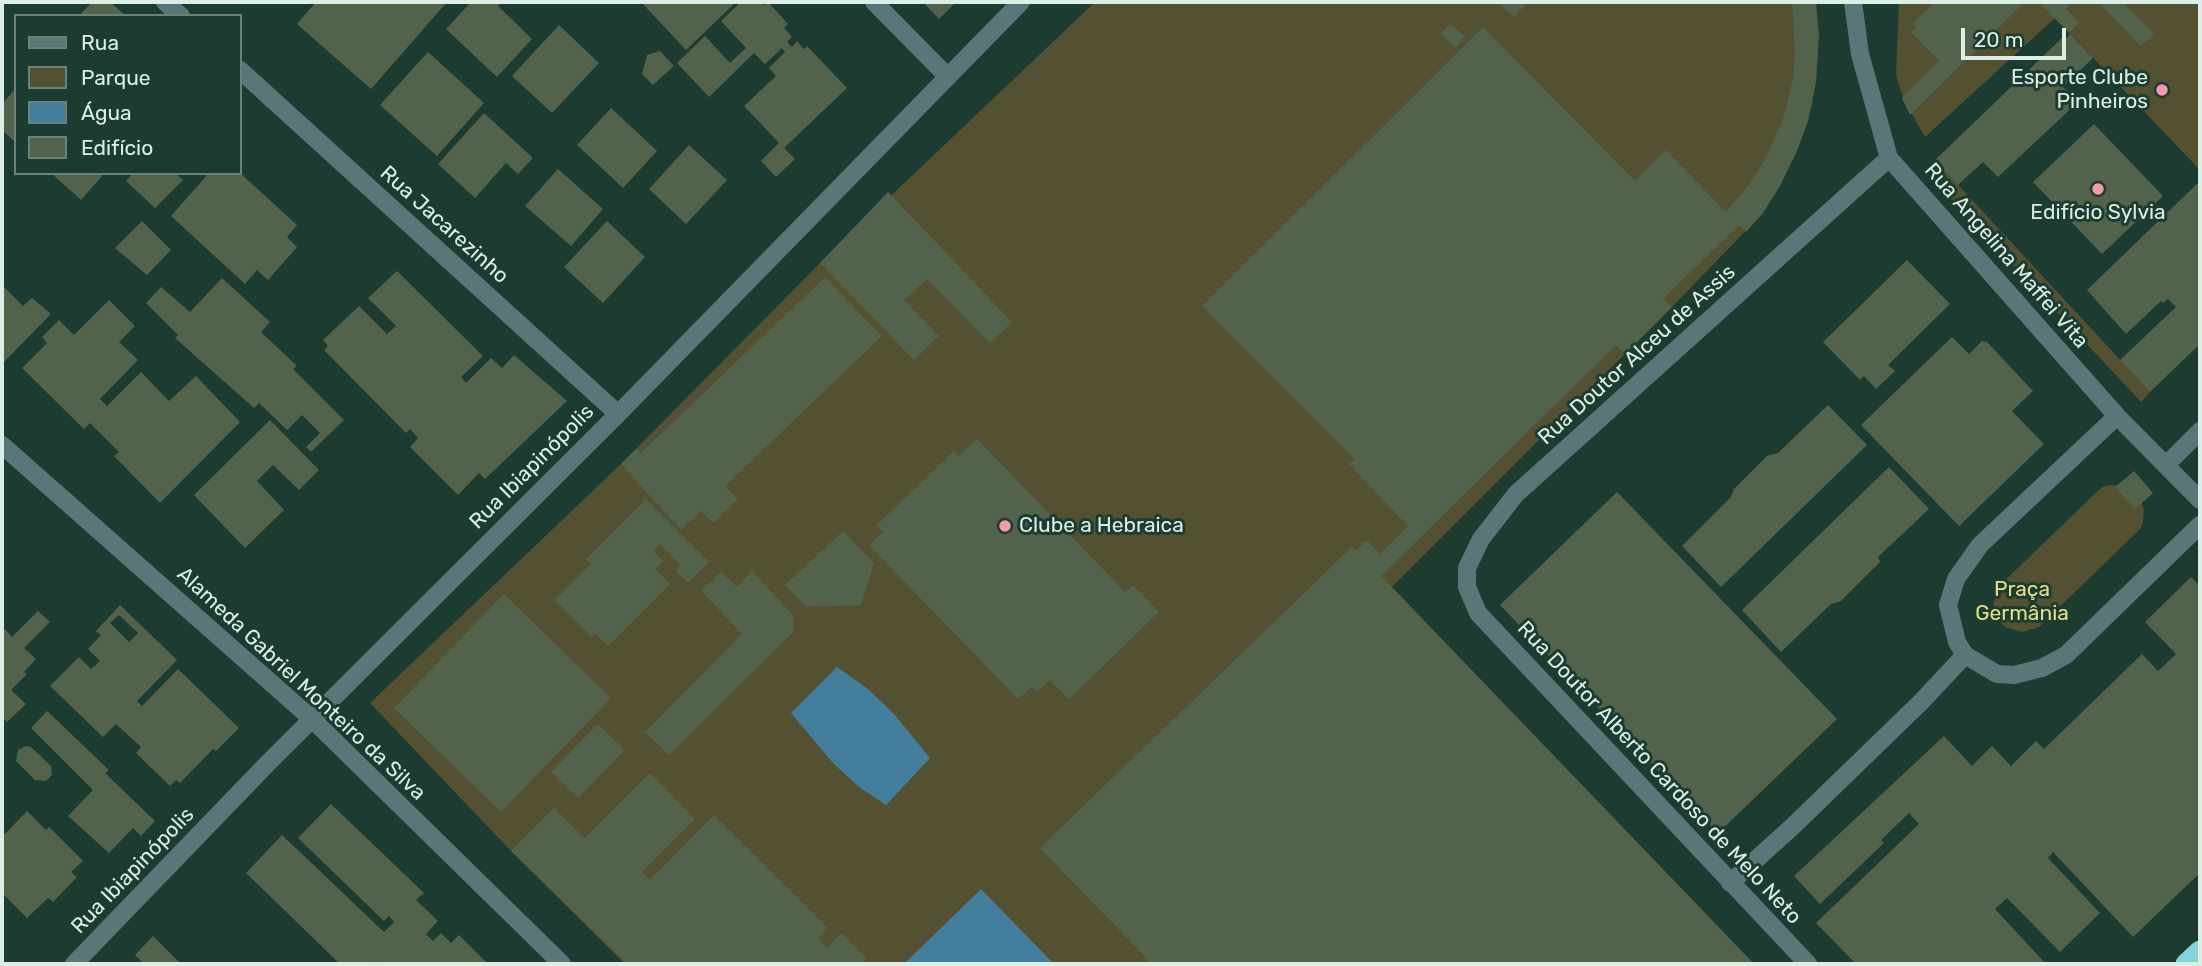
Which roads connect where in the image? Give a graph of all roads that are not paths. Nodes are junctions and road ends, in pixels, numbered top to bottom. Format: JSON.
{"nodes":[{"id":1,"x":166,"y":2,"type":"edge"},
{"id":2,"x":874,"y":2,"type":"edge"},
{"id":3,"x":1021,"y":2,"type":"edge"},
{"id":4,"x":1853,"y":2,"type":"edge"},
{"id":5,"x":179,"y":14,"type":"edge"},
{"id":6,"x":242,"y":71,"type":"edge"},
{"id":7,"x":948,"y":77,"type":"junction"},
{"id":8,"x":1889,"y":158,"type":"junction"},
{"id":9,"x":618,"y":414,"type":"junction"},
{"id":10,"x":2117,"y":416,"type":"junction"},
{"id":11,"x":2200,"y":432,"type":"edge"},
{"id":12,"x":2,"y":445,"type":"edge"},
{"id":13,"x":2166,"y":465,"type":"junction"},
{"id":14,"x":2200,"y":500,"type":"edge"},
{"id":15,"x":2200,"y":525,"type":"edge"},
{"id":16,"x":1478,"y":613,"type":"joint"},
{"id":17,"x":1965,"y":654,"type":"junction"},
{"id":18,"x":312,"y":719,"type":"junction"},
{"id":19,"x":1730,"y":883,"type":"junction"},
{"id":20,"x":2200,"y":951,"type":"edge"},
{"id":21,"x":74,"y":964,"type":"edge"},
{"id":22,"x":562,"y":964,"type":"edge"},
{"id":23,"x":1808,"y":964,"type":"edge"},
{"id":24,"x":2186,"y":964,"type":"edge"}],
"edges":[{"from":1,"to":5,"type":"street"},
{"from":2,"to":7,"type":"street"},
{"from":3,"to":7,"type":"street","name":"Rua Ibiapinópolis"},
{"from":4,"to":8,"type":"street","name":"Rua Angelina Maffei Vita"},
{"from":6,"to":9,"type":"street","name":"Rua Jacarezinho"},
{"from":7,"to":9,"type":"street","name":"Rua Ibiapinópolis"},
{"from":8,"to":10,"type":"street","name":"Rua Angelina Maffei Vita"},
{"from":8,"to":16,"type":"street","name":"Rua Doutor Alceu de Assis"},
{"from":9,"to":18,"type":"street","name":"Rua Ibiapinópolis"},
{"from":10,"to":13,"type":"street","name":"Rua Angelina Maffei Vita"},
{"from":10,"to":17,"type":"street"},
{"from":11,"to":13,"type":"street"},
{"from":12,"to":18,"type":"street","name":"Alameda Gabriel Monteiro da Silva"},
{"from":13,"to":14,"type":"street","name":"Rua Angelina Maffei Vita"},
{"from":15,"to":17,"type":"street"},
{"from":16,"to":19,"type":"street","name":"Rua Doutor Alberto Cardoso de Melo Neto"},
{"from":17,"to":19,"type":"street"},
{"from":18,"to":21,"type":"street","name":"Rua Ibiapinópolis"},
{"from":18,"to":22,"type":"street","name":"Alameda Gabriel Monteiro da Silva"},
{"from":19,"to":23,"type":"street","name":"Rua Doutor Alberto Cardoso de Melo Neto"},
{"from":20,"to":24,"type":"highway"}]}
